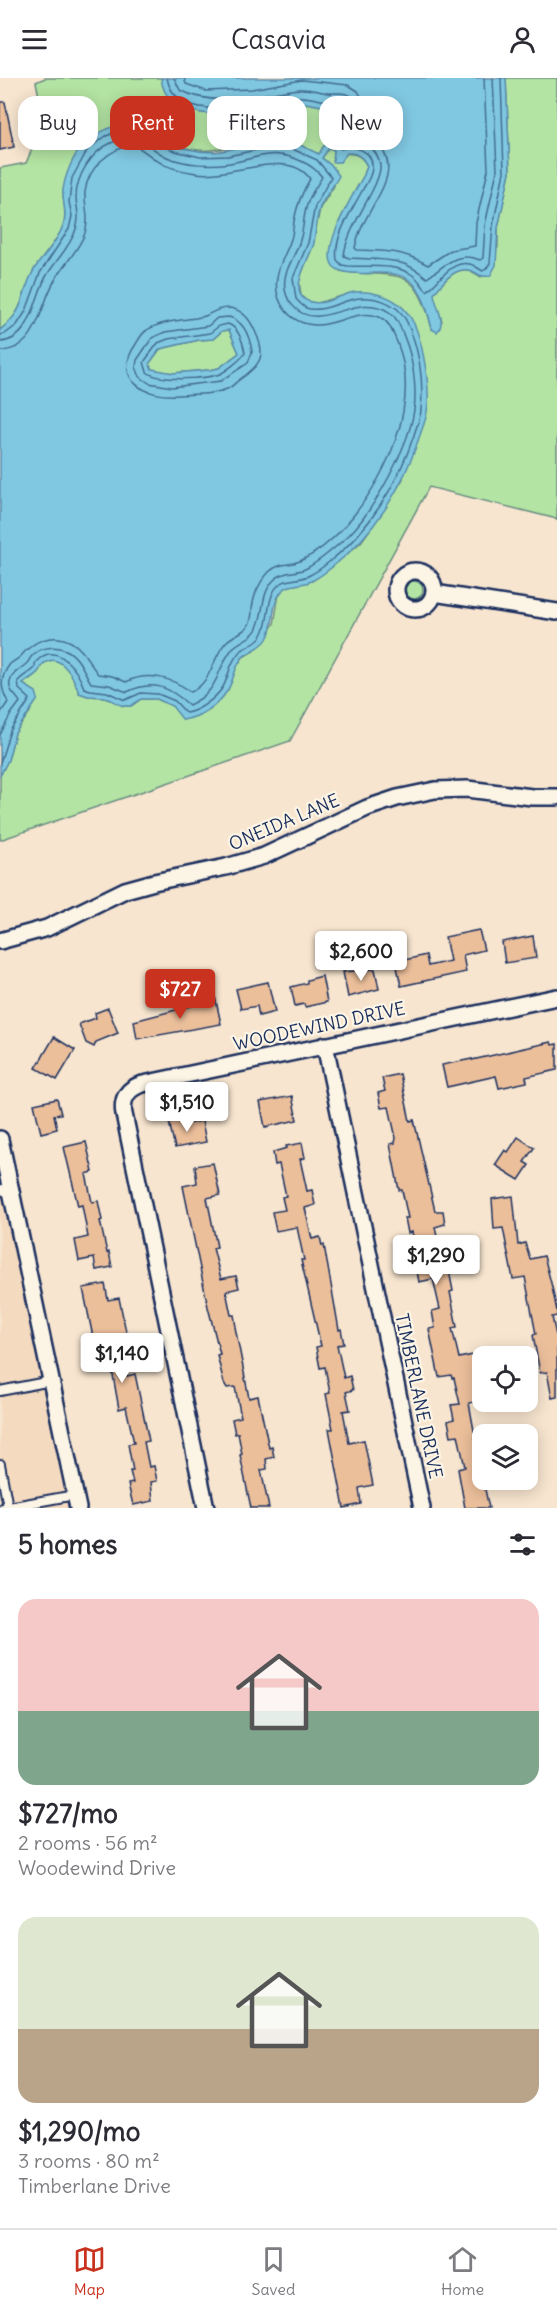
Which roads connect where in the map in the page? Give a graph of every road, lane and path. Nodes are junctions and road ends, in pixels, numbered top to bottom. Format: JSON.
{"nodes":[{"id":1,"x":434,"y":593,"type":"dead end"},
{"id":2,"x":557,"y":612,"type":"edge"},
{"id":3,"x":557,"y":797,"type":"edge"},
{"id":4,"x":0,"y":941,"type":"edge"},
{"id":5,"x":557,"y":997,"type":"edge"},
{"id":6,"x":325,"y":1045,"type":"junction"},
{"id":7,"x":0,"y":1139,"type":"edge"},
{"id":8,"x":6,"y":1191,"type":"edge"},
{"id":9,"x":51,"y":1381,"type":"junction"},
{"id":10,"x":0,"y":1391,"type":"edge"},
{"id":11,"x":0,"y":1464,"type":"edge"},
{"id":12,"x":77,"y":1501,"type":"edge"},
{"id":13,"x":6,"y":1508,"type":"edge"},
{"id":14,"x":206,"y":1508,"type":"edge"},
{"id":15,"x":422,"y":1508,"type":"edge"}],
"edges":[{"from":1,"to":2,"type":"street"},
{"from":3,"to":4,"type":"street","name":"ONEIDA LANE"},
{"from":5,"to":6,"type":"street","name":"WOODEWIND DRIVE"},
{"from":6,"to":14,"type":"street","name":"WOODEWIND DRIVE"},
{"from":6,"to":15,"type":"street","name":"TIMBERLANE DRIVE"},
{"from":7,"to":8,"type":"street"},
{"from":8,"to":9,"type":"street"},
{"from":9,"to":10,"type":"lane"},
{"from":9,"to":12,"type":"street"},
{"from":11,"to":13,"type":"lane"},
{"from":12,"to":13,"type":"lane"}]}
